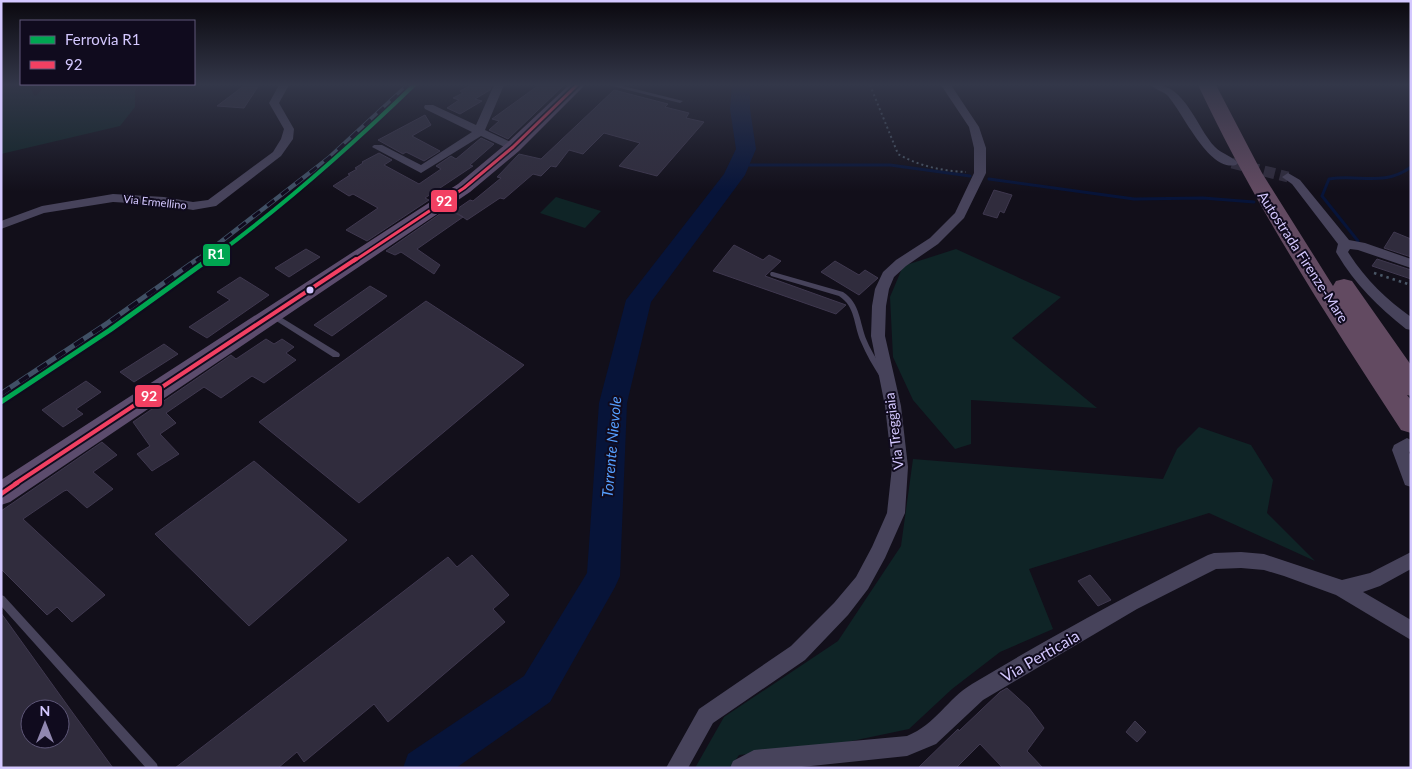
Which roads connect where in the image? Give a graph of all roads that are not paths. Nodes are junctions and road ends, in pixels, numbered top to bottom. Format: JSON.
{"nodes":[{"id":1,"x":284,"y":121,"type":"edge"},
{"id":2,"x":456,"y":121,"type":"edge"},
{"id":3,"x":484,"y":121,"type":"edge"},
{"id":4,"x":540,"y":121,"type":"edge"},
{"id":5,"x":970,"y":121,"type":"edge"},
{"id":6,"x":1190,"y":121,"type":"edge"},
{"id":7,"x":1225,"y":121,"type":"edge"},
{"id":8,"x":1239,"y":121,"type":"edge"},
{"id":9,"x":479,"y":132,"type":"junction"},
{"id":10,"x":378,"y":147,"type":"dead end"},
{"id":11,"x":513,"y":147,"type":"junction"},
{"id":12,"x":1232,"y":164,"type":"tunnel mouth"},
{"id":13,"x":1288,"y":177,"type":"tunnel mouth"},
{"id":14,"x":1,"y":225,"type":"edge"},
{"id":15,"x":1345,"y":244,"type":"junction"},
{"id":16,"x":1411,"y":264,"type":"edge"},
{"id":17,"x":773,"y":274,"type":"dead end"},
{"id":18,"x":272,"y":315,"type":"junction"},
{"id":19,"x":1411,"y":325,"type":"edge"},
{"id":20,"x":336,"y":355,"type":"dead end"},
{"id":21,"x":889,"y":386,"type":"junction"},
{"id":22,"x":1411,"y":386,"type":"edge"},
{"id":23,"x":1411,"y":422,"type":"edge"},
{"id":24,"x":1407,"y":445,"type":"dead end"},
{"id":25,"x":1411,"y":480,"type":"edge"},
{"id":26,"x":1,"y":494,"type":"edge"},
{"id":27,"x":1411,"y":560,"type":"edge"},
{"id":28,"x":1342,"y":589,"type":"junction"},
{"id":29,"x":1,"y":599,"type":"edge"},
{"id":30,"x":1411,"y":631,"type":"edge"},
{"id":31,"x":153,"y":768,"type":"edge"},
{"id":32,"x":676,"y":768,"type":"edge"},
{"id":33,"x":740,"y":768,"type":"edge"}],
"edges":[{"from":1,"to":14,"type":"street","name":"Via Ermellino"},
{"from":2,"to":9,"type":"street"},
{"from":3,"to":9,"type":"street"},
{"from":4,"to":11,"type":"main road"},
{"from":5,"to":21,"type":"street","name":"Via Treggiaia"},
{"from":6,"to":12,"type":"street"},
{"from":7,"to":23,"type":"highway","name":"Autostrada Firenze-Mare"},
{"from":8,"to":22,"type":"highway","name":"Autostrada Firenze-Mare"},
{"from":9,"to":10,"type":"street"},
{"from":9,"to":11,"type":"street"},
{"from":11,"to":18,"type":"main road"},
{"from":13,"to":15,"type":"street"},
{"from":15,"to":16,"type":"street"},
{"from":15,"to":19,"type":"street"},
{"from":17,"to":21,"type":"lane"},
{"from":18,"to":20,"type":"lane"},
{"from":18,"to":26,"type":"main road"},
{"from":21,"to":32,"type":"street","name":"Via Treggiaia"},
{"from":24,"to":25,"type":"street"},
{"from":27,"to":28,"type":"street"},
{"from":28,"to":30,"type":"street","name":"Via Perticaia"},
{"from":28,"to":33,"type":"street","name":"Via Perticaia"},
{"from":29,"to":31,"type":"lane"}]}
